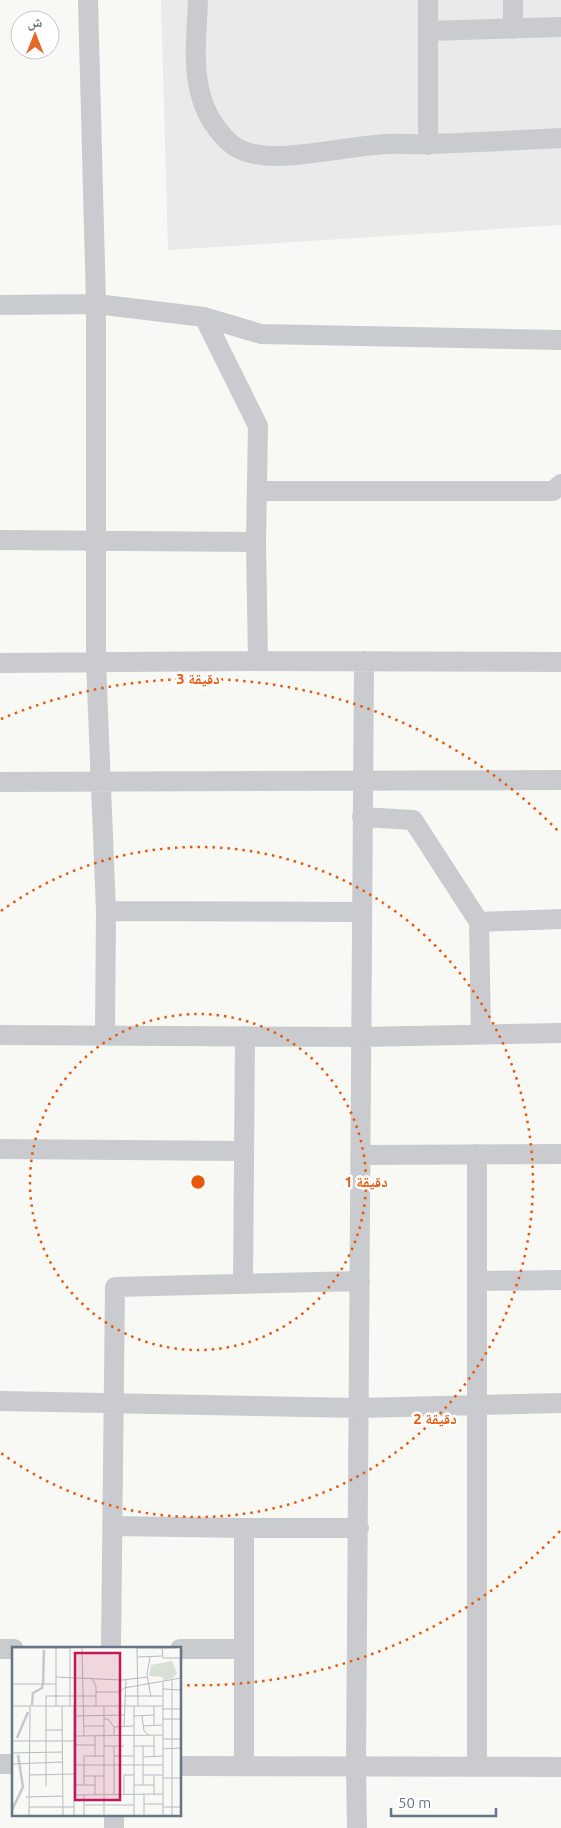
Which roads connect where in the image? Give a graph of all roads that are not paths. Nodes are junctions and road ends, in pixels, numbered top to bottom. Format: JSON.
{"nodes":[{"id":1,"x":88,"y":0,"type":"edge"},
{"id":2,"x":198,"y":0,"type":"edge"},
{"id":3,"x":428,"y":0,"type":"edge"},
{"id":4,"x":513,"y":0,"type":"edge"},
{"id":5,"x":561,"y":27,"type":"edge"},
{"id":6,"x":513,"y":29,"type":"junction"},
{"id":7,"x":429,"y":31,"type":"junction"},
{"id":8,"x":561,"y":138,"type":"edge"},
{"id":9,"x":428,"y":144,"type":"junction"},
{"id":10,"x":96,"y":304,"type":"junction"},
{"id":11,"x":0,"y":305,"type":"edge"},
{"id":12,"x":204,"y":317,"type":"junction"},
{"id":13,"x":561,"y":340,"type":"edge"},
{"id":14,"x":561,"y":484,"type":"edge"},
{"id":15,"x":258,"y":491,"type":"junction"},
{"id":16,"x":0,"y":540,"type":"edge"},
{"id":17,"x":96,"y":541,"type":"junction"},
{"id":18,"x":256,"y":542,"type":"junction"},
{"id":19,"x":258,"y":661,"type":"junction"},
{"id":20,"x":96,"y":662,"type":"junction"},
{"id":21,"x":364,"y":662,"type":"junction"},
{"id":22,"x":561,"y":662,"type":"edge"},
{"id":23,"x":0,"y":664,"type":"edge"},
{"id":24,"x":561,"y":780,"type":"edge"},
{"id":25,"x":0,"y":782,"type":"edge"},
{"id":26,"x":102,"y":782,"type":"junction"},
{"id":27,"x":363,"y":782,"type":"junction"},
{"id":28,"x":362,"y":817,"type":"junction"},
{"id":29,"x":106,"y":911,"type":"junction"},
{"id":30,"x":362,"y":912,"type":"junction"},
{"id":31,"x":561,"y":919,"type":"edge"},
{"id":32,"x":479,"y":922,"type":"junction"},
{"id":33,"x":561,"y":1033,"type":"edge"},
{"id":34,"x":0,"y":1035,"type":"edge"},
{"id":35,"x":105,"y":1035,"type":"junction"},
{"id":36,"x":481,"y":1035,"type":"junction"},
{"id":37,"x":245,"y":1036,"type":"junction"},
{"id":38,"x":361,"y":1037,"type":"junction"},
{"id":39,"x":0,"y":1149,"type":"edge"},
{"id":40,"x":244,"y":1151,"type":"junction"},
{"id":41,"x":477,"y":1154,"type":"junction"},
{"id":42,"x":561,"y":1154,"type":"edge"},
{"id":43,"x":360,"y":1155,"type":"junction"},
{"id":44,"x":561,"y":1280,"type":"edge"},
{"id":45,"x":360,"y":1281,"type":"junction"},
{"id":46,"x":477,"y":1281,"type":"junction"},
{"id":47,"x":243,"y":1284,"type":"junction"},
{"id":48,"x":0,"y":1401,"type":"edge"},
{"id":49,"x":113,"y":1403,"type":"junction"},
{"id":50,"x":561,"y":1403,"type":"edge"},
{"id":51,"x":477,"y":1405,"type":"junction"},
{"id":52,"x":359,"y":1408,"type":"junction"},
{"id":53,"x":112,"y":1526,"type":"junction"},
{"id":54,"x":244,"y":1528,"type":"junction"},
{"id":55,"x":359,"y":1528,"type":"junction"},
{"id":56,"x":111,"y":1647,"type":"edge"},
{"id":57,"x":181,"y":1649,"type":"edge"},
{"id":58,"x":244,"y":1649,"type":"junction"},
{"id":59,"x":356,"y":1765,"type":"junction"},
{"id":60,"x":181,"y":1766,"type":"edge"},
{"id":61,"x":244,"y":1766,"type":"junction"},
{"id":62,"x":477,"y":1766,"type":"junction"},
{"id":63,"x":561,"y":1767,"type":"edge"},
{"id":64,"x":357,"y":1828,"type":"edge"}],
"edges":[{"from":1,"to":10,"type":"street"},
{"from":2,"to":9,"type":"street"},
{"from":3,"to":7,"type":"street"},
{"from":4,"to":6,"type":"street"},
{"from":5,"to":6,"type":"street"},
{"from":6,"to":7,"type":"street"},
{"from":7,"to":9,"type":"street"},
{"from":8,"to":9,"type":"street"},
{"from":10,"to":11,"type":"street"},
{"from":10,"to":12,"type":"street"},
{"from":10,"to":17,"type":"street"},
{"from":12,"to":13,"type":"street"},
{"from":12,"to":15,"type":"street"},
{"from":14,"to":15,"type":"street"},
{"from":15,"to":18,"type":"street"},
{"from":16,"to":17,"type":"street"},
{"from":17,"to":18,"type":"street"},
{"from":17,"to":20,"type":"street"},
{"from":18,"to":19,"type":"street"},
{"from":19,"to":20,"type":"street"},
{"from":19,"to":21,"type":"street"},
{"from":20,"to":23,"type":"street"},
{"from":20,"to":26,"type":"street"},
{"from":21,"to":22,"type":"street"},
{"from":21,"to":27,"type":"street"},
{"from":24,"to":27,"type":"street"},
{"from":25,"to":26,"type":"street"},
{"from":26,"to":27,"type":"street"},
{"from":26,"to":29,"type":"street"},
{"from":27,"to":28,"type":"street"},
{"from":28,"to":30,"type":"street"},
{"from":28,"to":32,"type":"street"},
{"from":29,"to":30,"type":"street"},
{"from":29,"to":35,"type":"street"},
{"from":30,"to":38,"type":"street"},
{"from":31,"to":32,"type":"street"},
{"from":32,"to":36,"type":"street"},
{"from":33,"to":36,"type":"street"},
{"from":34,"to":35,"type":"street"},
{"from":35,"to":37,"type":"street"},
{"from":36,"to":38,"type":"street"},
{"from":37,"to":38,"type":"street"},
{"from":37,"to":40,"type":"street"},
{"from":38,"to":43,"type":"street"},
{"from":39,"to":40,"type":"street"},
{"from":40,"to":47,"type":"street"},
{"from":41,"to":42,"type":"street"},
{"from":41,"to":43,"type":"street"},
{"from":41,"to":46,"type":"street"},
{"from":43,"to":45,"type":"street"},
{"from":44,"to":46,"type":"street"},
{"from":45,"to":47,"type":"street"},
{"from":45,"to":52,"type":"street"},
{"from":46,"to":51,"type":"street"},
{"from":47,"to":49,"type":"street"},
{"from":48,"to":49,"type":"street"},
{"from":49,"to":52,"type":"street"},
{"from":49,"to":53,"type":"street"},
{"from":50,"to":51,"type":"street"},
{"from":51,"to":52,"type":"street"},
{"from":51,"to":62,"type":"street"},
{"from":52,"to":55,"type":"street"},
{"from":53,"to":54,"type":"street"},
{"from":53,"to":56,"type":"street"},
{"from":54,"to":55,"type":"street"},
{"from":54,"to":58,"type":"street"},
{"from":55,"to":59,"type":"street"},
{"from":57,"to":58,"type":"street"},
{"from":58,"to":61,"type":"street"},
{"from":59,"to":61,"type":"street"},
{"from":59,"to":62,"type":"street"},
{"from":59,"to":64,"type":"street"},
{"from":60,"to":61,"type":"street"},
{"from":62,"to":63,"type":"street"}]}
